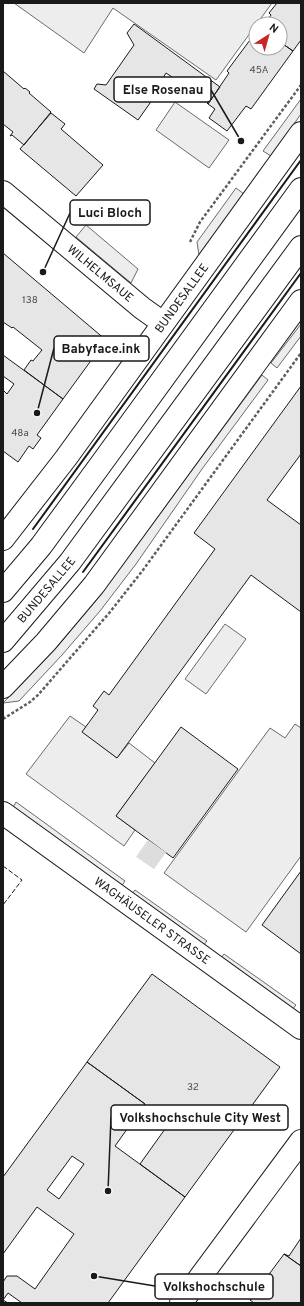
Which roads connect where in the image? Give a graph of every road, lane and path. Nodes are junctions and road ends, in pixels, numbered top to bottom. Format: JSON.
{"nodes":[{"id":1,"x":301,"y":85,"type":"edge"},
{"id":2,"x":301,"y":133,"type":"edge"},
{"id":3,"x":301,"y":189,"type":"edge"},
{"id":4,"x":3,"y":192,"type":"edge"},
{"id":5,"x":190,"y":244,"type":"dead end"},
{"id":6,"x":301,"y":247,"type":"edge"},
{"id":7,"x":301,"y":301,"type":"edge"},
{"id":8,"x":163,"y":323,"type":"junction"},
{"id":9,"x":301,"y":353,"type":"edge"},
{"id":10,"x":3,"y":540,"type":"edge"},
{"id":11,"x":3,"y":591,"type":"edge"},
{"id":12,"x":3,"y":640,"type":"edge"},
{"id":13,"x":3,"y":687,"type":"edge"},
{"id":14,"x":3,"y":719,"type":"edge"},
{"id":15,"x":3,"y":813,"type":"edge"},
{"id":16,"x":301,"y":1028,"type":"edge"},
{"id":17,"x":301,"y":1141,"type":"edge"},
{"id":18,"x":182,"y":1303,"type":"edge"}],
"edges":[{"from":1,"to":5,"type":"path"},
{"from":2,"to":8,"type":"main road","name":"BUNDESALLEE"},
{"from":3,"to":11,"type":"main road"},
{"from":4,"to":8,"type":"main road","name":"WILHELMSAUE"},
{"from":6,"to":12,"type":"main road","name":"BUNDESALLEE"},
{"from":7,"to":13,"type":"main road"},
{"from":8,"to":10,"type":"main road","name":"BUNDESALLEE"},
{"from":9,"to":14,"type":"path"},
{"from":15,"to":16,"type":"main road","name":"WAGHÄUSELER STRASSE"},
{"from":17,"to":18,"type":"main road"}]}
